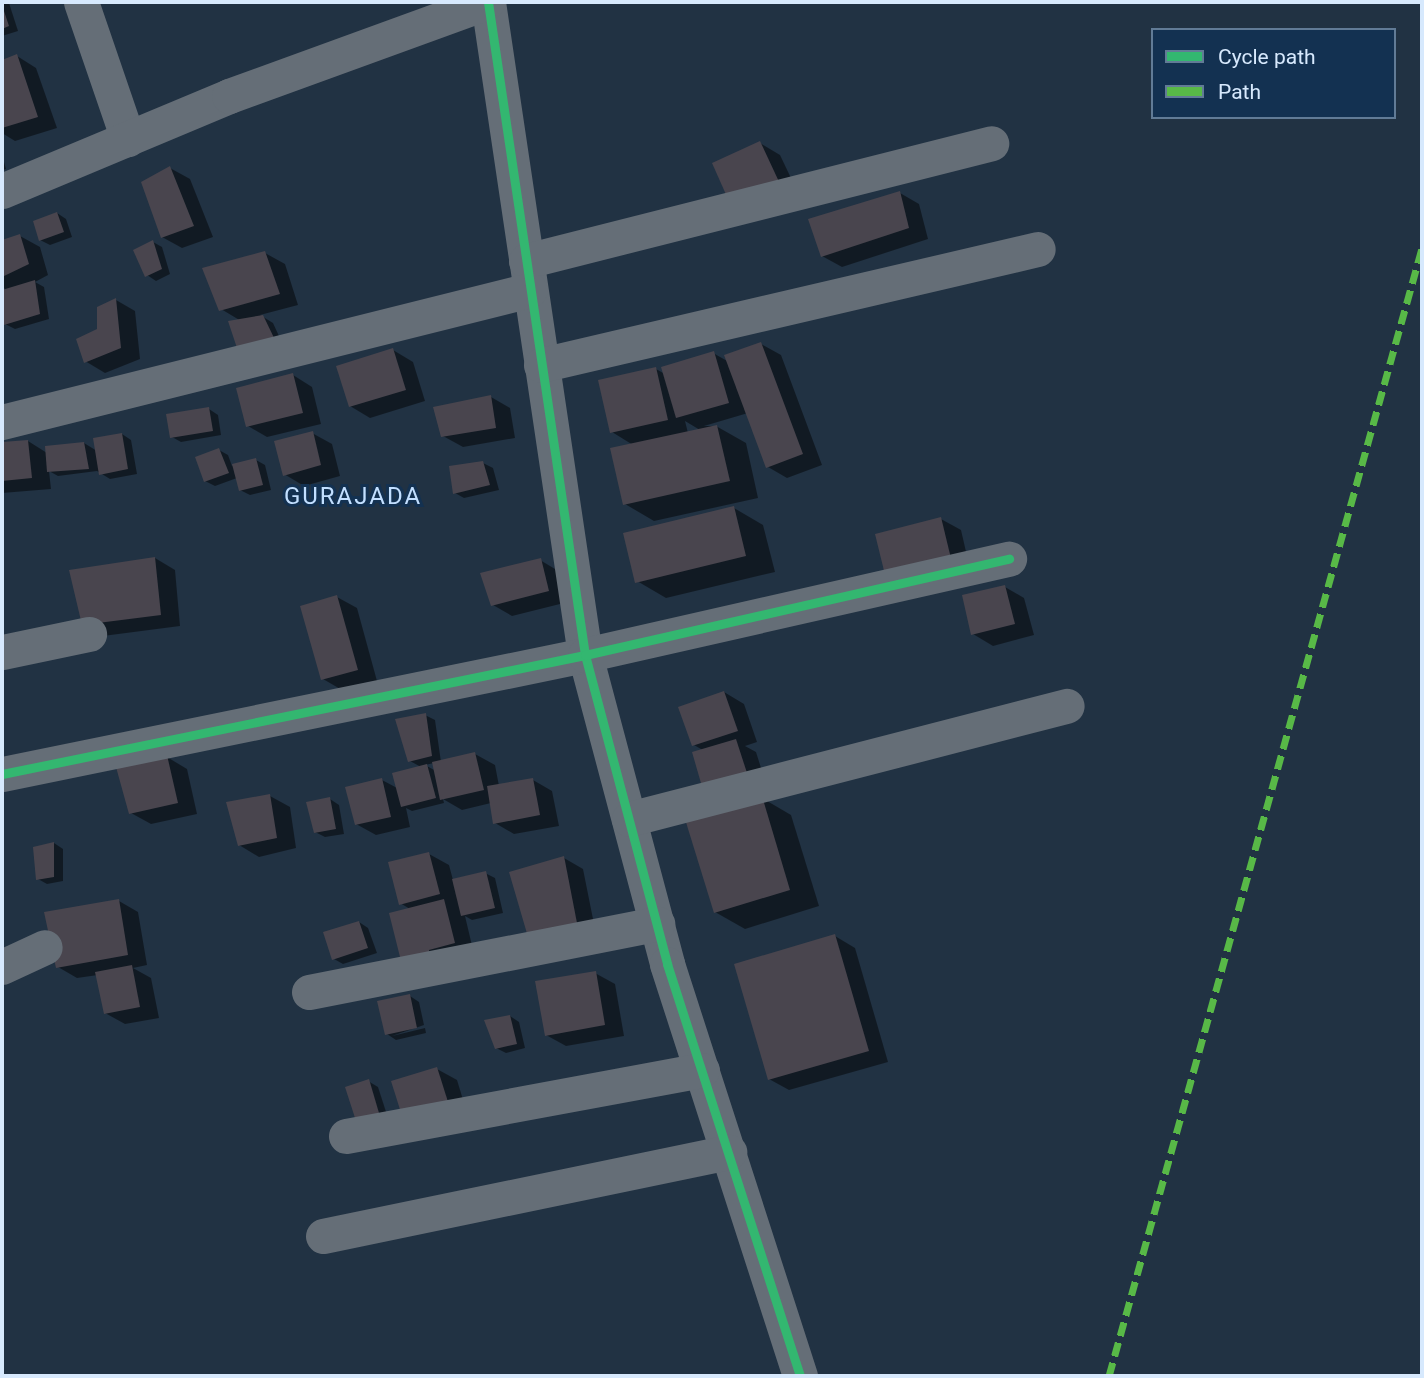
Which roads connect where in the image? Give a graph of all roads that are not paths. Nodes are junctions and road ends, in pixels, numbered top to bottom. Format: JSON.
{"nodes":[{"id":1,"x":81,"y":2,"type":"edge"},
{"id":2,"x":488,"y":2,"type":"edge"},
{"id":3,"x":128,"y":139,"type":"junction"},
{"id":4,"x":991,"y":143,"type":"dead end"},
{"id":5,"x":2,"y":191,"type":"edge"},
{"id":6,"x":1038,"y":249,"type":"dead end"},
{"id":7,"x":528,"y":275,"type":"junction"},
{"id":8,"x":541,"y":365,"type":"junction"},
{"id":9,"x":2,"y":422,"type":"edge"},
{"id":10,"x":1009,"y":559,"type":"dead end"},
{"id":11,"x":89,"y":634,"type":"dead end"},
{"id":12,"x":2,"y":652,"type":"edge"},
{"id":13,"x":585,"y":655,"type":"junction"},
{"id":14,"x":1067,"y":706,"type":"dead end"},
{"id":15,"x":2,"y":774,"type":"edge"},
{"id":16,"x":629,"y":819,"type":"junction"},
{"id":17,"x":657,"y":924,"type":"junction"},
{"id":18,"x":46,"y":947,"type":"dead end"},
{"id":19,"x":2,"y":967,"type":"edge"},
{"id":20,"x":309,"y":992,"type":"dead end"},
{"id":21,"x":702,"y":1070,"type":"junction"},
{"id":22,"x":346,"y":1136,"type":"dead end"},
{"id":23,"x":729,"y":1152,"type":"junction"},
{"id":24,"x":323,"y":1236,"type":"dead end"},
{"id":25,"x":800,"y":1376,"type":"edge"}],
"edges":[{"from":1,"to":3,"type":"street"},
{"from":2,"to":3,"type":"street"},
{"from":2,"to":7,"type":"street"},
{"from":3,"to":5,"type":"street"},
{"from":4,"to":7,"type":"street"},
{"from":6,"to":8,"type":"street"},
{"from":7,"to":8,"type":"street"},
{"from":7,"to":9,"type":"street"},
{"from":8,"to":13,"type":"street"},
{"from":10,"to":13,"type":"street"},
{"from":11,"to":12,"type":"street"},
{"from":13,"to":15,"type":"street"},
{"from":13,"to":16,"type":"street"},
{"from":14,"to":16,"type":"street"},
{"from":16,"to":17,"type":"street"},
{"from":17,"to":20,"type":"street"},
{"from":17,"to":21,"type":"street"},
{"from":18,"to":19,"type":"street"},
{"from":21,"to":22,"type":"street"},
{"from":21,"to":23,"type":"street"},
{"from":23,"to":24,"type":"street"},
{"from":23,"to":25,"type":"street"}]}
